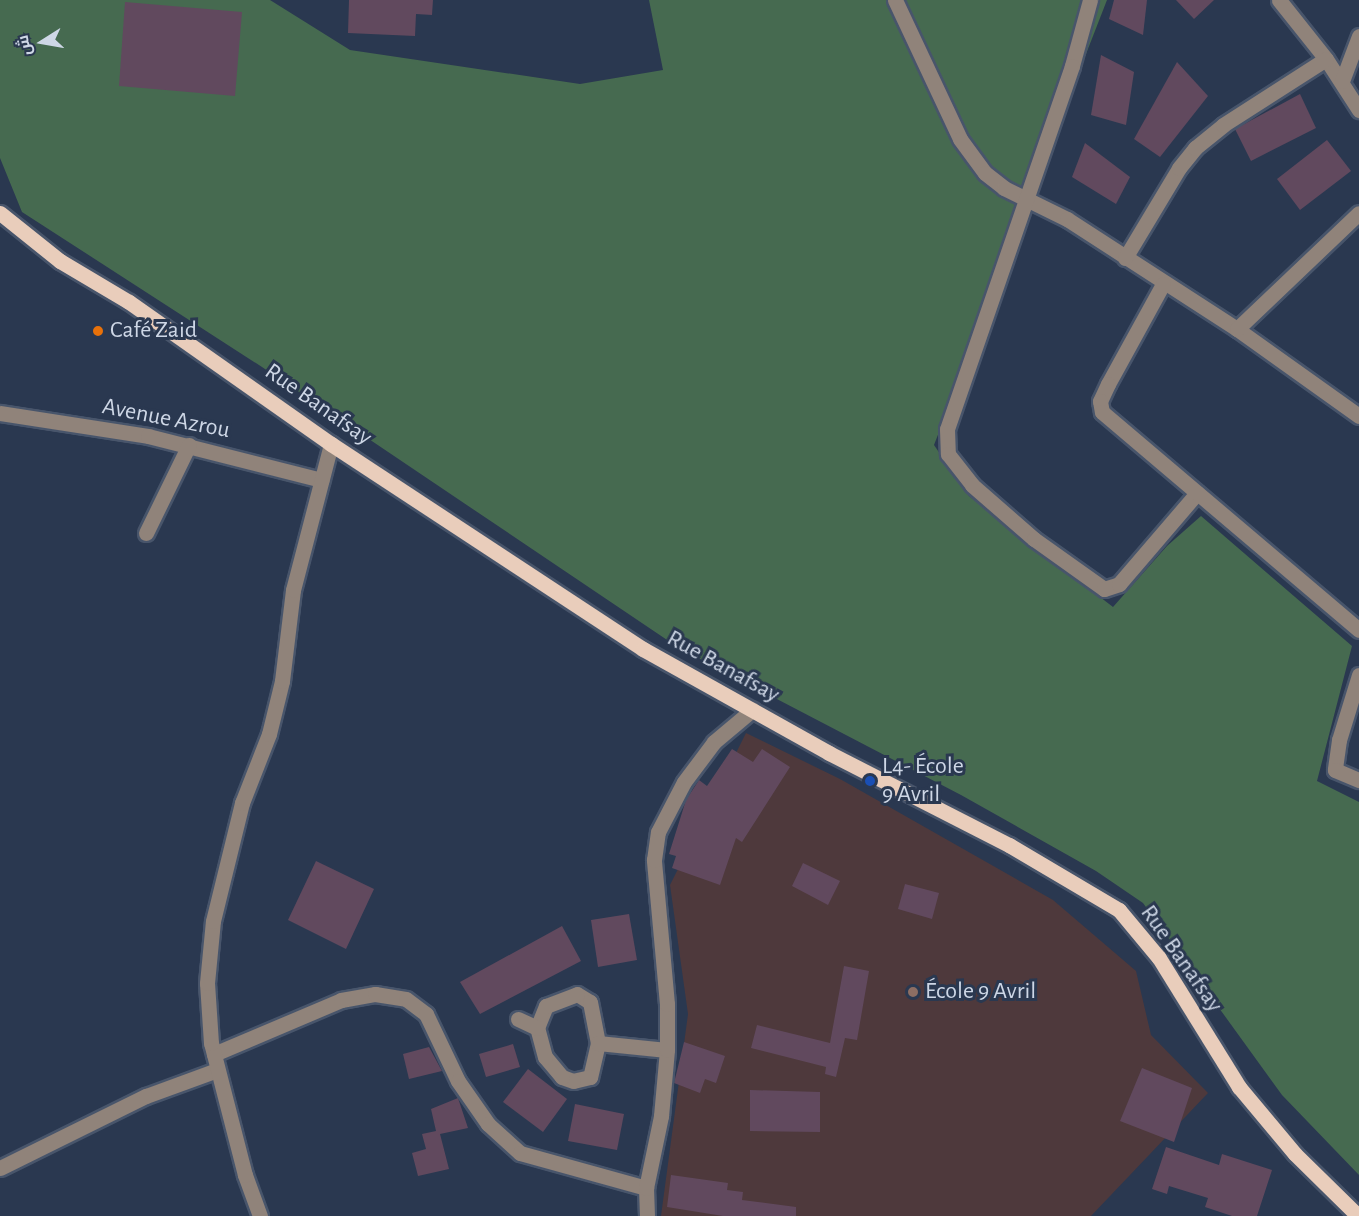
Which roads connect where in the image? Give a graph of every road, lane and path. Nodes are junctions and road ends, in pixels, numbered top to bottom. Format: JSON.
{"nodes":[{"id":1,"x":895,"y":0,"type":"edge"},
{"id":2,"x":1090,"y":0,"type":"edge"},
{"id":3,"x":1279,"y":0,"type":"edge"},
{"id":4,"x":1359,"y":36,"type":"edge"},
{"id":5,"x":1326,"y":59,"type":"junction"},
{"id":6,"x":1342,"y":81,"type":"junction"},
{"id":7,"x":1359,"y":110,"type":"edge"},
{"id":8,"x":1027,"y":197,"type":"junction"},
{"id":9,"x":1,"y":212,"type":"edge"},
{"id":10,"x":1359,"y":213,"type":"edge"},
{"id":11,"x":1125,"y":258,"type":"junction"},
{"id":12,"x":1163,"y":284,"type":"junction"},
{"id":13,"x":1237,"y":329,"type":"junction"},
{"id":14,"x":0,"y":413,"type":"edge"},
{"id":15,"x":1359,"y":416,"type":"edge"},
{"id":16,"x":331,"y":444,"type":"junction"},
{"id":17,"x":189,"y":445,"type":"junction"},
{"id":18,"x":322,"y":480,"type":"junction"},
{"id":19,"x":1197,"y":493,"type":"junction"},
{"id":20,"x":146,"y":533,"type":"dead end"},
{"id":21,"x":1359,"y":630,"type":"edge"},
{"id":22,"x":1359,"y":675,"type":"edge"},
{"id":23,"x":752,"y":710,"type":"junction"},
{"id":24,"x":1359,"y":780,"type":"edge"},
{"id":25,"x":518,"y":1019,"type":"dead end"},
{"id":26,"x":537,"y":1028,"type":"junction"},
{"id":27,"x":598,"y":1043,"type":"junction"},
{"id":28,"x":667,"y":1050,"type":"junction"},
{"id":29,"x":214,"y":1054,"type":"junction"},
{"id":30,"x":217,"y":1070,"type":"junction"},
{"id":31,"x":0,"y":1168,"type":"edge"},
{"id":32,"x":646,"y":1188,"type":"junction"},
{"id":33,"x":260,"y":1216,"type":"edge"},
{"id":34,"x":647,"y":1216,"type":"edge"},
{"id":35,"x":1358,"y":1216,"type":"edge"}],
"edges":[{"from":1,"to":8,"type":"street"},
{"from":2,"to":8,"type":"street"},
{"from":3,"to":5,"type":"street"},
{"from":4,"to":6,"type":"street"},
{"from":5,"to":6,"type":"street"},
{"from":5,"to":11,"type":"street"},
{"from":6,"to":7,"type":"street"},
{"from":8,"to":11,"type":"street"},
{"from":8,"to":19,"type":"street"},
{"from":9,"to":16,"type":"main road","name":"Rue Banafsay"},
{"from":10,"to":13,"type":"street"},
{"from":11,"to":12,"type":"street"},
{"from":12,"to":13,"type":"street"},
{"from":12,"to":19,"type":"street"},
{"from":13,"to":15,"type":"street"},
{"from":14,"to":17,"type":"street","name":"Avenue Azrou"},
{"from":16,"to":18,"type":"street"},
{"from":16,"to":23,"type":"main road","name":"Rue Banafsay"},
{"from":17,"to":18,"type":"street","name":"Avenue Azrou"},
{"from":17,"to":20,"type":"street"},
{"from":18,"to":29,"type":"street"},
{"from":19,"to":21,"type":"street"},
{"from":22,"to":24,"type":"street"},
{"from":23,"to":28,"type":"street"},
{"from":23,"to":35,"type":"main road","name":"Rue Banafsay"},
{"from":25,"to":26,"type":"street"},
{"from":26,"to":27,"type":"street"},
{"from":26,"to":27,"type":"street"},
{"from":27,"to":28,"type":"street"},
{"from":28,"to":32,"type":"street"},
{"from":29,"to":30,"type":"street"},
{"from":29,"to":32,"type":"street"},
{"from":30,"to":31,"type":"street"},
{"from":30,"to":33,"type":"street"},
{"from":32,"to":34,"type":"street"}]}
